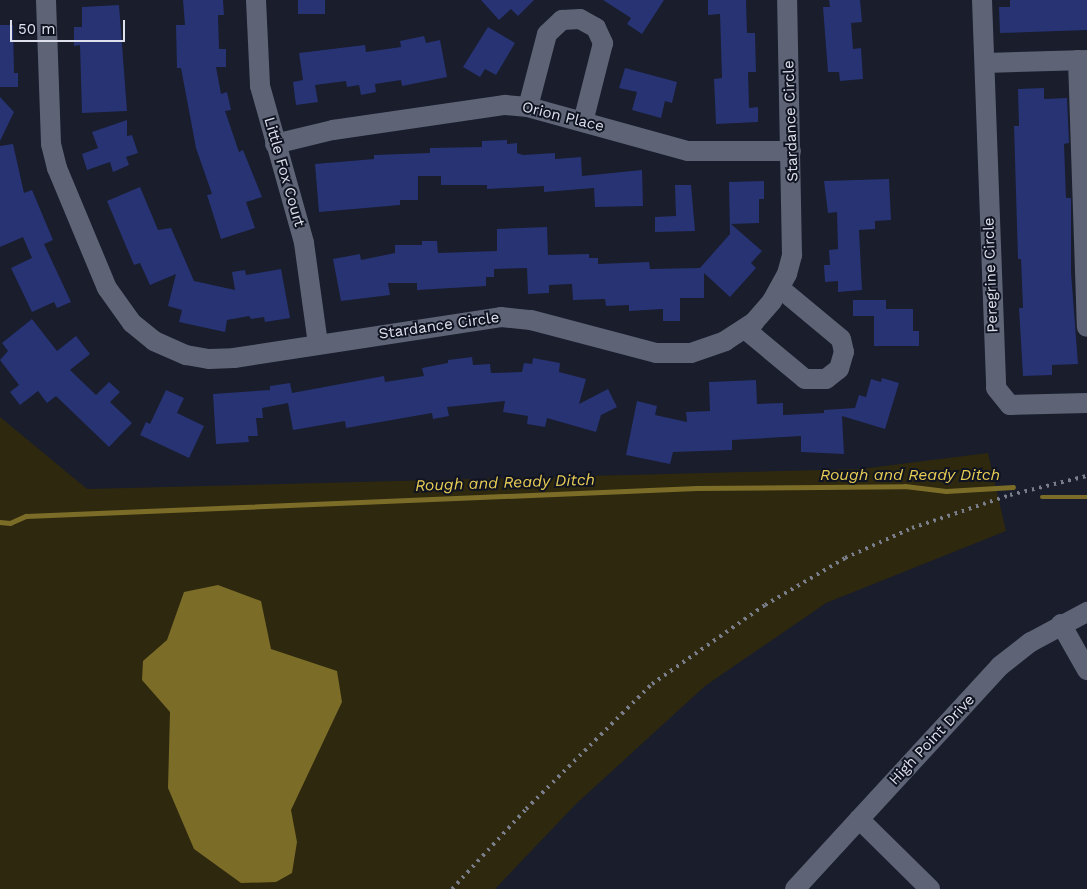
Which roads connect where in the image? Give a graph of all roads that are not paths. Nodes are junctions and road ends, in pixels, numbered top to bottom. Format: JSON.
{"nodes":[{"id":1,"x":46,"y":0,"type":"edge"},
{"id":2,"x":256,"y":0,"type":"edge"},
{"id":3,"x":787,"y":0,"type":"edge"},
{"id":4,"x":982,"y":0,"type":"edge"},
{"id":5,"x":1083,"y":60,"type":"edge"},
{"id":6,"x":985,"y":63,"type":"junction"},
{"id":7,"x":528,"y":106,"type":"junction"},
{"id":8,"x":583,"y":122,"type":"junction"},
{"id":9,"x":276,"y":144,"type":"junction"},
{"id":10,"x":792,"y":151,"type":"junction"},
{"id":11,"x":781,"y":289,"type":"junction"},
{"id":12,"x":1087,"y":327,"type":"edge"},
{"id":13,"x":745,"y":329,"type":"junction"},
{"id":14,"x":318,"y":344,"type":"junction"},
{"id":15,"x":1087,"y":403,"type":"edge"},
{"id":16,"x":1087,"y":612,"type":"edge"},
{"id":17,"x":1061,"y":624,"type":"junction"},
{"id":18,"x":1087,"y":670,"type":"edge"},
{"id":19,"x":859,"y":820,"type":"junction"},
{"id":20,"x":795,"y":889,"type":"edge"},
{"id":21,"x":930,"y":889,"type":"edge"}],
"edges":[{"from":1,"to":14,"type":"street","name":"Stardance Circle"},
{"from":2,"to":9,"type":"street","name":"Little Fox Court"},
{"from":3,"to":10,"type":"street","name":"Stardance Circle"},
{"from":4,"to":6,"type":"street"},
{"from":5,"to":6,"type":"street"},
{"from":5,"to":12,"type":"street"},
{"from":6,"to":15,"type":"street","name":"Peregrine Circle"},
{"from":7,"to":8,"type":"street","name":"Orion Place"},
{"from":7,"to":8,"type":"street"},
{"from":7,"to":9,"type":"street","name":"Orion Place"},
{"from":8,"to":10,"type":"street","name":"Orion Place"},
{"from":9,"to":14,"type":"street","name":"Little Fox Court"},
{"from":10,"to":11,"type":"street","name":"Stardance Circle"},
{"from":11,"to":13,"type":"street","name":"Stardance Circle"},
{"from":11,"to":13,"type":"street"},
{"from":13,"to":14,"type":"street","name":"Stardance Circle"},
{"from":16,"to":17,"type":"street","name":"High Point Drive"},
{"from":17,"to":18,"type":"street"},
{"from":17,"to":19,"type":"street","name":"High Point Drive"},
{"from":19,"to":20,"type":"street","name":"High Point Drive"},
{"from":19,"to":21,"type":"street"}]}
